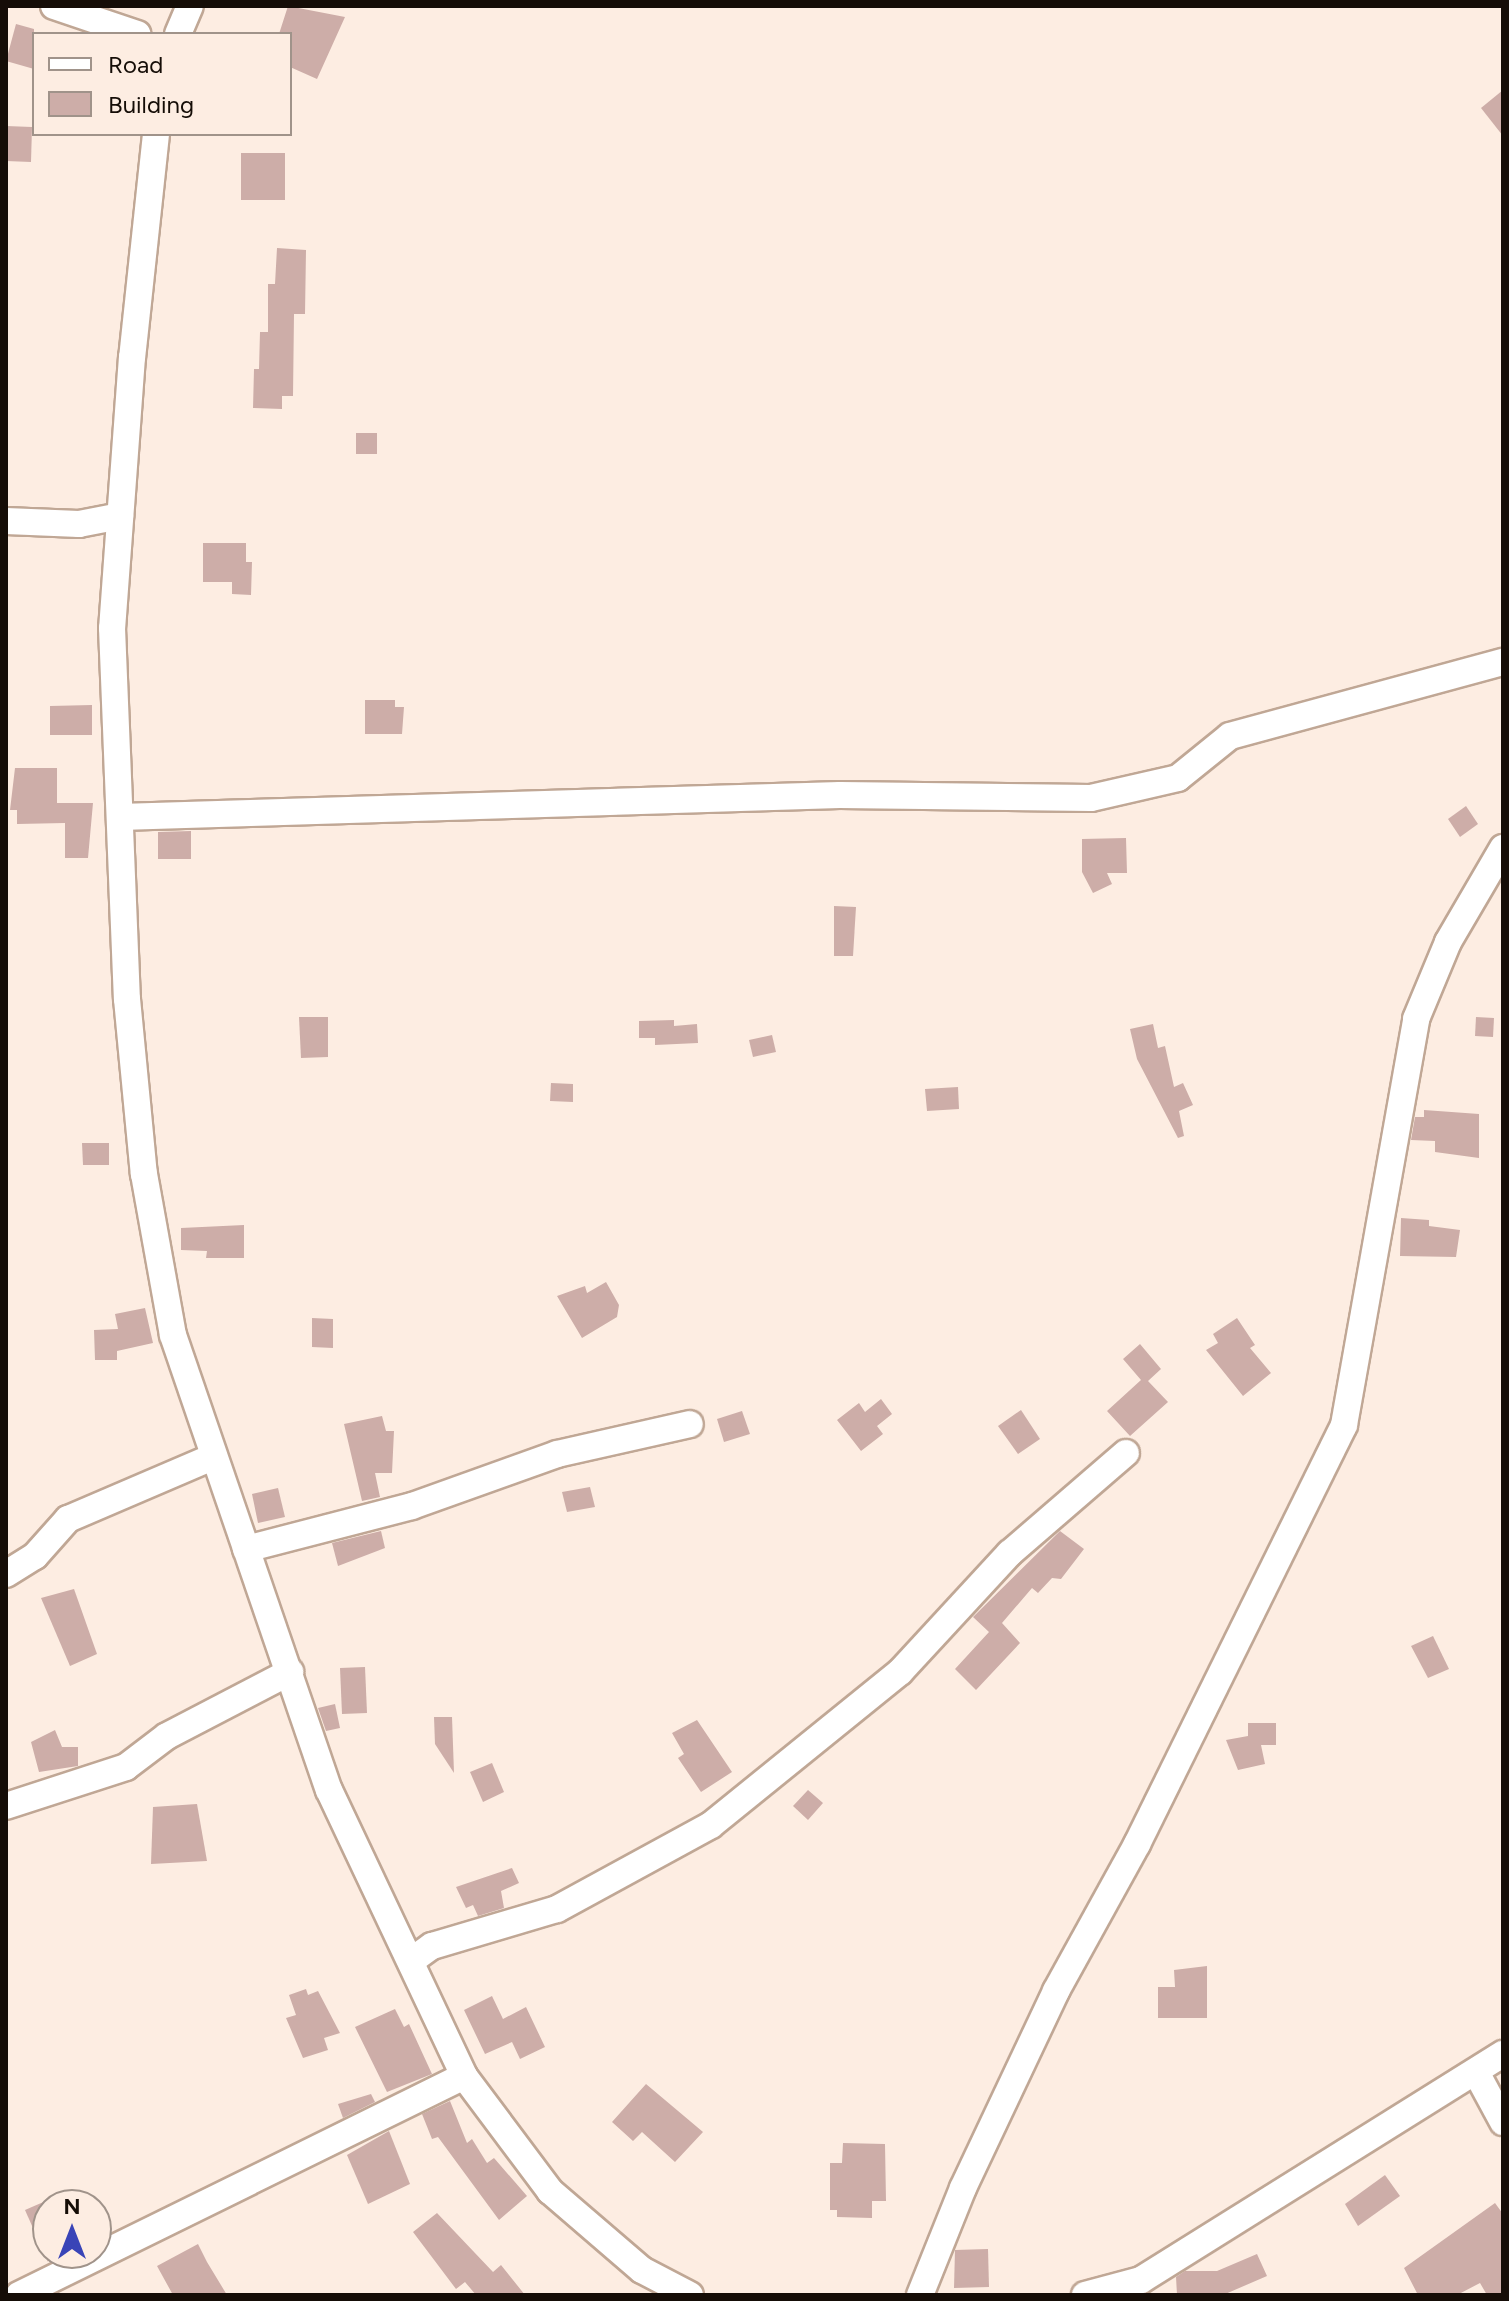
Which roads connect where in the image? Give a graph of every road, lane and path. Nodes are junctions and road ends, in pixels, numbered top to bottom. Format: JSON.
{"nodes":[{"id":1,"x":54,"y":6,"type":"edge"},
{"id":2,"x":190,"y":6,"type":"edge"},
{"id":3,"x":131,"y":32,"type":"edge"},
{"id":4,"x":179,"y":32,"type":"edge"},
{"id":5,"x":156,"y":136,"type":"edge"},
{"id":6,"x":120,"y":516,"type":"junction"},
{"id":7,"x":6,"y":521,"type":"edge"},
{"id":8,"x":1503,"y":662,"type":"edge"},
{"id":9,"x":120,"y":817,"type":"junction"},
{"id":10,"x":1503,"y":848,"type":"edge"},
{"id":11,"x":690,"y":1424,"type":"dead end"},
{"id":12,"x":1126,"y":1453,"type":"dead end"},
{"id":13,"x":213,"y":1457,"type":"junction"},
{"id":14,"x":246,"y":1549,"type":"junction"},
{"id":15,"x":6,"y":1574,"type":"edge"},
{"id":16,"x":290,"y":1672,"type":"junction"},
{"id":17,"x":6,"y":1806,"type":"edge"},
{"id":18,"x":411,"y":1961,"type":"junction"},
{"id":19,"x":1503,"y":2054,"type":"edge"},
{"id":20,"x":1476,"y":2072,"type":"junction"},
{"id":21,"x":464,"y":2076,"type":"junction"},
{"id":22,"x":1503,"y":2122,"type":"edge"},
{"id":23,"x":1142,"y":2287,"type":"edge"},
{"id":24,"x":19,"y":2295,"type":"edge"},
{"id":25,"x":690,"y":2295,"type":"edge"},
{"id":26,"x":920,"y":2295,"type":"edge"},
{"id":27,"x":1085,"y":2295,"type":"edge"}],
"edges":[{"from":1,"to":3,"type":"street"},
{"from":2,"to":4,"type":"street"},
{"from":5,"to":6,"type":"street"},
{"from":6,"to":7,"type":"street"},
{"from":6,"to":9,"type":"street"},
{"from":8,"to":9,"type":"street"},
{"from":9,"to":13,"type":"street"},
{"from":10,"to":26,"type":"street"},
{"from":11,"to":14,"type":"street"},
{"from":12,"to":18,"type":"street"},
{"from":13,"to":14,"type":"street"},
{"from":13,"to":15,"type":"street"},
{"from":14,"to":16,"type":"street"},
{"from":16,"to":17,"type":"street"},
{"from":16,"to":18,"type":"street"},
{"from":18,"to":21,"type":"street"},
{"from":19,"to":20,"type":"street"},
{"from":20,"to":22,"type":"street"},
{"from":20,"to":23,"type":"street"},
{"from":21,"to":24,"type":"street"},
{"from":21,"to":25,"type":"street"},
{"from":23,"to":27,"type":"street"}]}
